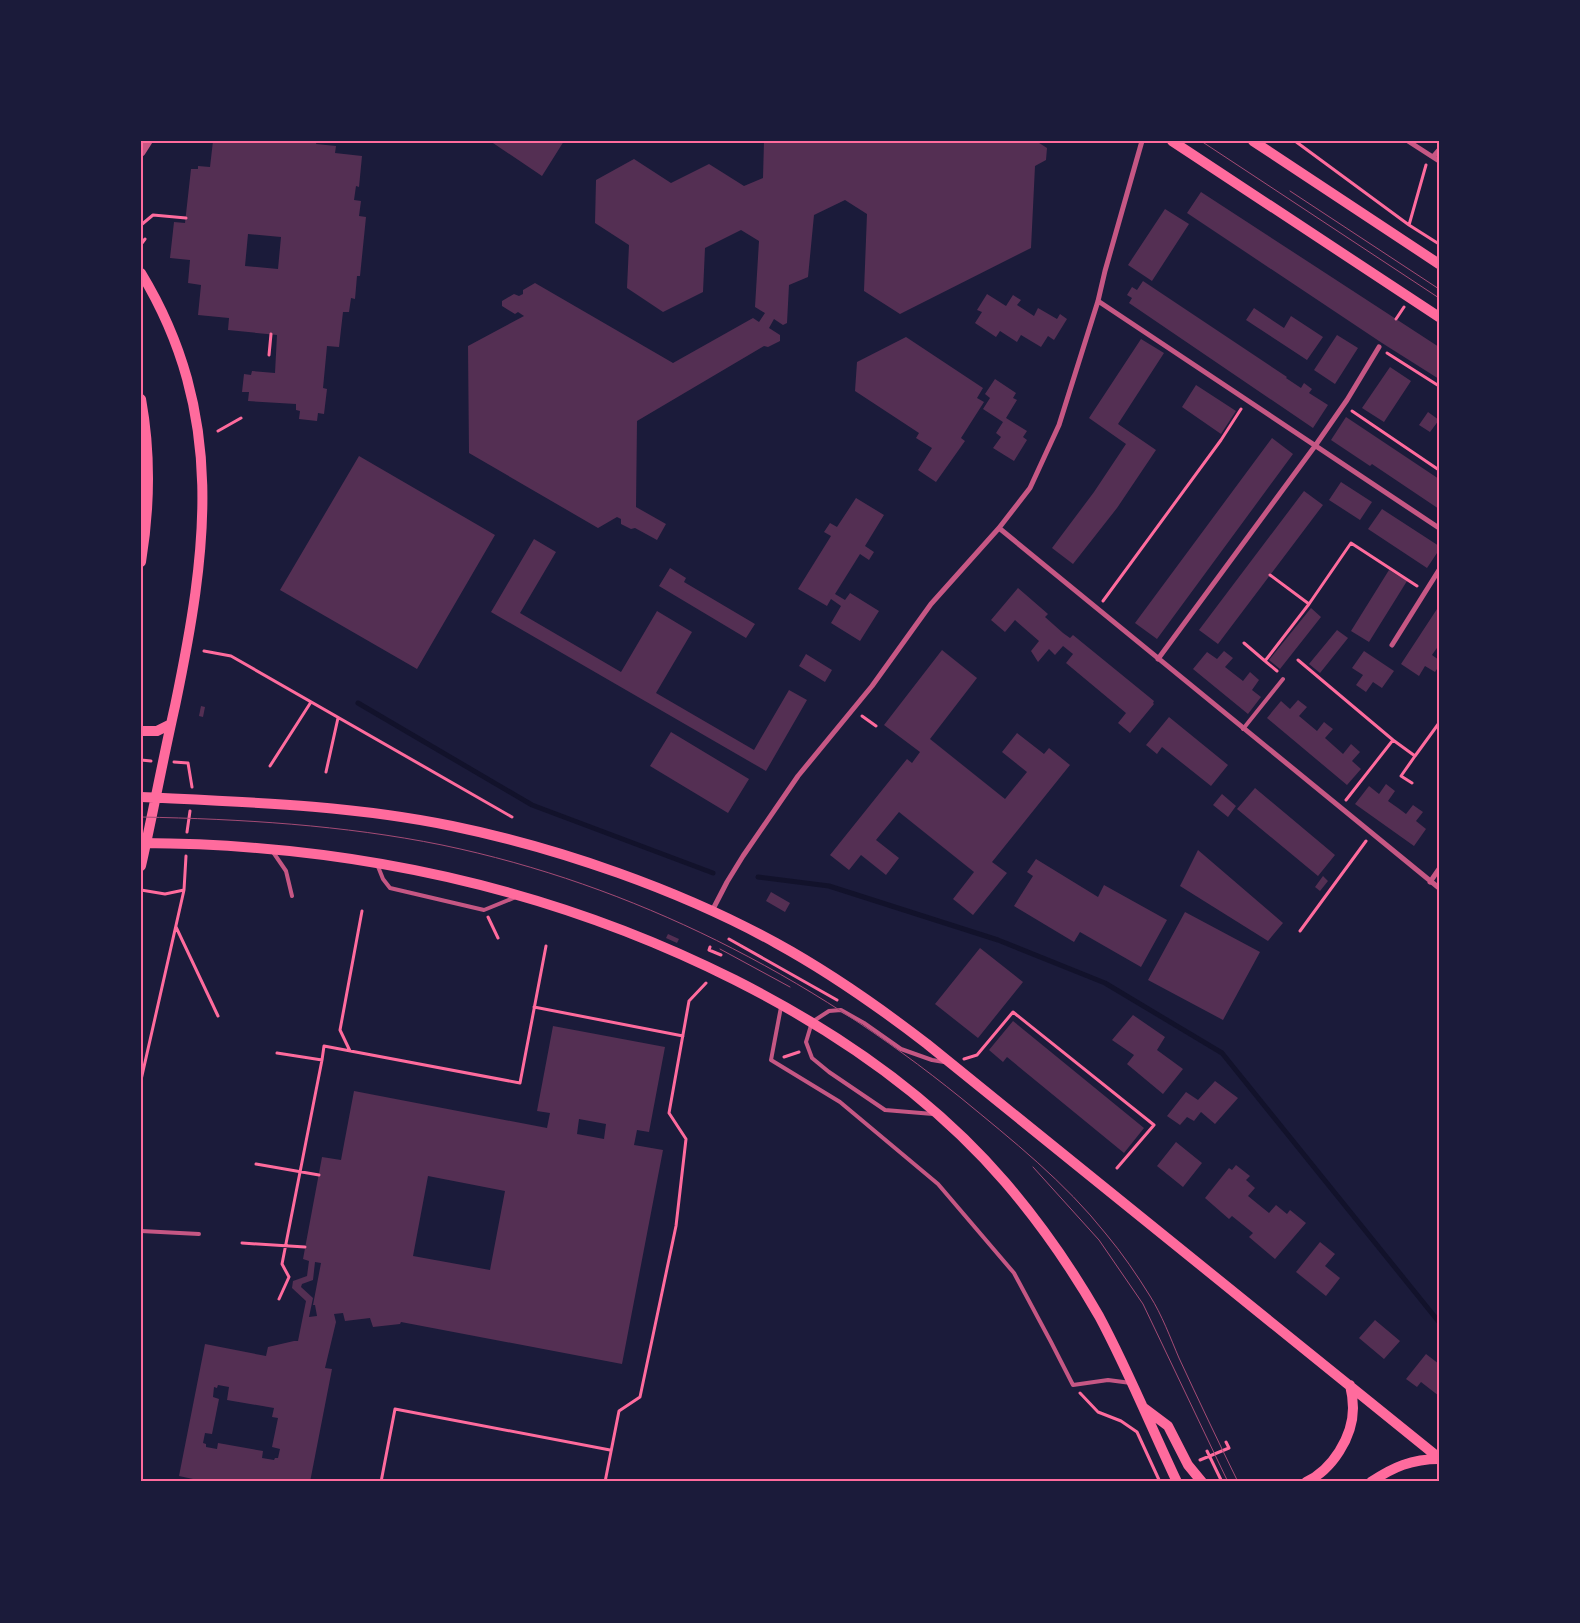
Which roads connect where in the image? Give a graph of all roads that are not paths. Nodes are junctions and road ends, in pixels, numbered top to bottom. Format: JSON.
{"nodes":[{"id":1,"x":148,"y":141,"type":"edge"},
{"id":2,"x":1142,"y":141,"type":"edge"},
{"id":3,"x":1172,"y":141,"type":"edge"},
{"id":4,"x":1253,"y":141,"type":"edge"},
{"id":5,"x":1408,"y":141,"type":"edge"},
{"id":6,"x":1439,"y":150,"type":"edge"},
{"id":7,"x":141,"y":152,"type":"edge"},
{"id":8,"x":1433,"y":157,"type":"junction"},
{"id":9,"x":1439,"y":161,"type":"edge"},
{"id":10,"x":1439,"y":264,"type":"edge"},
{"id":11,"x":141,"y":272,"type":"edge"},
{"id":12,"x":1098,"y":301,"type":"junction"},
{"id":13,"x":1439,"y":317,"type":"edge"},
{"id":14,"x":1379,"y":347,"type":"road end"},
{"id":15,"x":141,"y":399,"type":"edge"},
{"id":16,"x":1315,"y":446,"type":"junction"},
{"id":17,"x":999,"y":528,"type":"junction"},
{"id":18,"x":1439,"y":528,"type":"edge"},
{"id":19,"x":141,"y":562,"type":"edge"},
{"id":20,"x":1439,"y":570,"type":"edge"},
{"id":21,"x":1392,"y":645,"type":"dead end"},
{"id":22,"x":1158,"y":659,"type":"junction"},
{"id":23,"x":1283,"y":679,"type":"dead end"},
{"id":24,"x":171,"y":724,"type":"junction"},
{"id":25,"x":1243,"y":729,"type":"junction"},
{"id":26,"x":141,"y":731,"type":"edge"},
{"id":27,"x":141,"y":798,"type":"edge"},
{"id":28,"x":155,"y":798,"type":"junction"},
{"id":29,"x":144,"y":843,"type":"edge"},
{"id":30,"x":270,"y":848,"type":"junction"},
{"id":31,"x":376,"y":862,"type":"junction"},
{"id":32,"x":141,"y":866,"type":"edge"},
{"id":33,"x":1439,"y":868,"type":"edge"},
{"id":34,"x":1430,"y":882,"type":"junction"},
{"id":35,"x":1439,"y":888,"type":"edge"},
{"id":36,"x":292,"y":896,"type":"dead end"},
{"id":37,"x":521,"y":896,"type":"junction"},
{"id":38,"x":712,"y":911,"type":"junction"},
{"id":39,"x":782,"y":1005,"type":"junction"},
{"id":40,"x":812,"y":1022,"type":"junction"},
{"id":41,"x":951,"y":1063,"type":"junction"},
{"id":42,"x":938,"y":1114,"type":"junction"},
{"id":43,"x":141,"y":1231,"type":"edge"},
{"id":44,"x":199,"y":1234,"type":"dead end"},
{"id":45,"x":1132,"y":1383,"type":"junction"},
{"id":46,"x":1350,"y":1385,"type":"junction"},
{"id":47,"x":1144,"y":1408,"type":"junction"},
{"id":48,"x":1439,"y":1459,"type":"edge"},
{"id":49,"x":1177,"y":1482,"type":"edge"},
{"id":50,"x":1202,"y":1482,"type":"edge"},
{"id":51,"x":1306,"y":1482,"type":"edge"},
{"id":52,"x":1371,"y":1482,"type":"edge"}],
"edges":[{"from":1,"to":7,"type":"street"},
{"from":2,"to":12,"type":"street"},
{"from":3,"to":13,"type":"main road"},
{"from":4,"to":10,"type":"main road"},
{"from":5,"to":8,"type":"street"},
{"from":6,"to":8,"type":"street"},
{"from":8,"to":9,"type":"street"},
{"from":11,"to":24,"type":"main road"},
{"from":12,"to":16,"type":"street"},
{"from":12,"to":17,"type":"street"},
{"from":14,"to":16,"type":"street"},
{"from":15,"to":19,"type":"main road"},
{"from":16,"to":18,"type":"street"},
{"from":16,"to":22,"type":"street"},
{"from":17,"to":22,"type":"street"},
{"from":17,"to":38,"type":"street"},
{"from":20,"to":21,"type":"street"},
{"from":22,"to":25,"type":"street"},
{"from":23,"to":25,"type":"lane"},
{"from":24,"to":26,"type":"main road"},
{"from":24,"to":28,"type":"main road"},
{"from":25,"to":34,"type":"street"},
{"from":27,"to":28,"type":"main road"},
{"from":28,"to":29,"type":"main road"},
{"from":28,"to":38,"type":"main road"},
{"from":29,"to":30,"type":"main road"},
{"from":29,"to":32,"type":"main road"},
{"from":30,"to":31,"type":"main road"},
{"from":30,"to":36,"type":"lane"},
{"from":31,"to":37,"type":"main road"},
{"from":31,"to":37,"type":"lane"},
{"from":33,"to":34,"type":"street"},
{"from":34,"to":35,"type":"street"},
{"from":37,"to":39,"type":"main road"},
{"from":38,"to":41,"type":"main road"},
{"from":39,"to":40,"type":"main road"},
{"from":39,"to":45,"type":"lane"},
{"from":40,"to":41,"type":"lane"},
{"from":40,"to":42,"type":"main road"},
{"from":40,"to":42,"type":"lane"},
{"from":41,"to":46,"type":"main road"},
{"from":42,"to":45,"type":"main road"},
{"from":43,"to":44,"type":"lane"},
{"from":45,"to":47,"type":"main road"},
{"from":46,"to":48,"type":"main road"},
{"from":46,"to":51,"type":"main road"},
{"from":47,"to":49,"type":"main road"},
{"from":47,"to":50,"type":"main road"},
{"from":48,"to":52,"type":"main road"}]}
